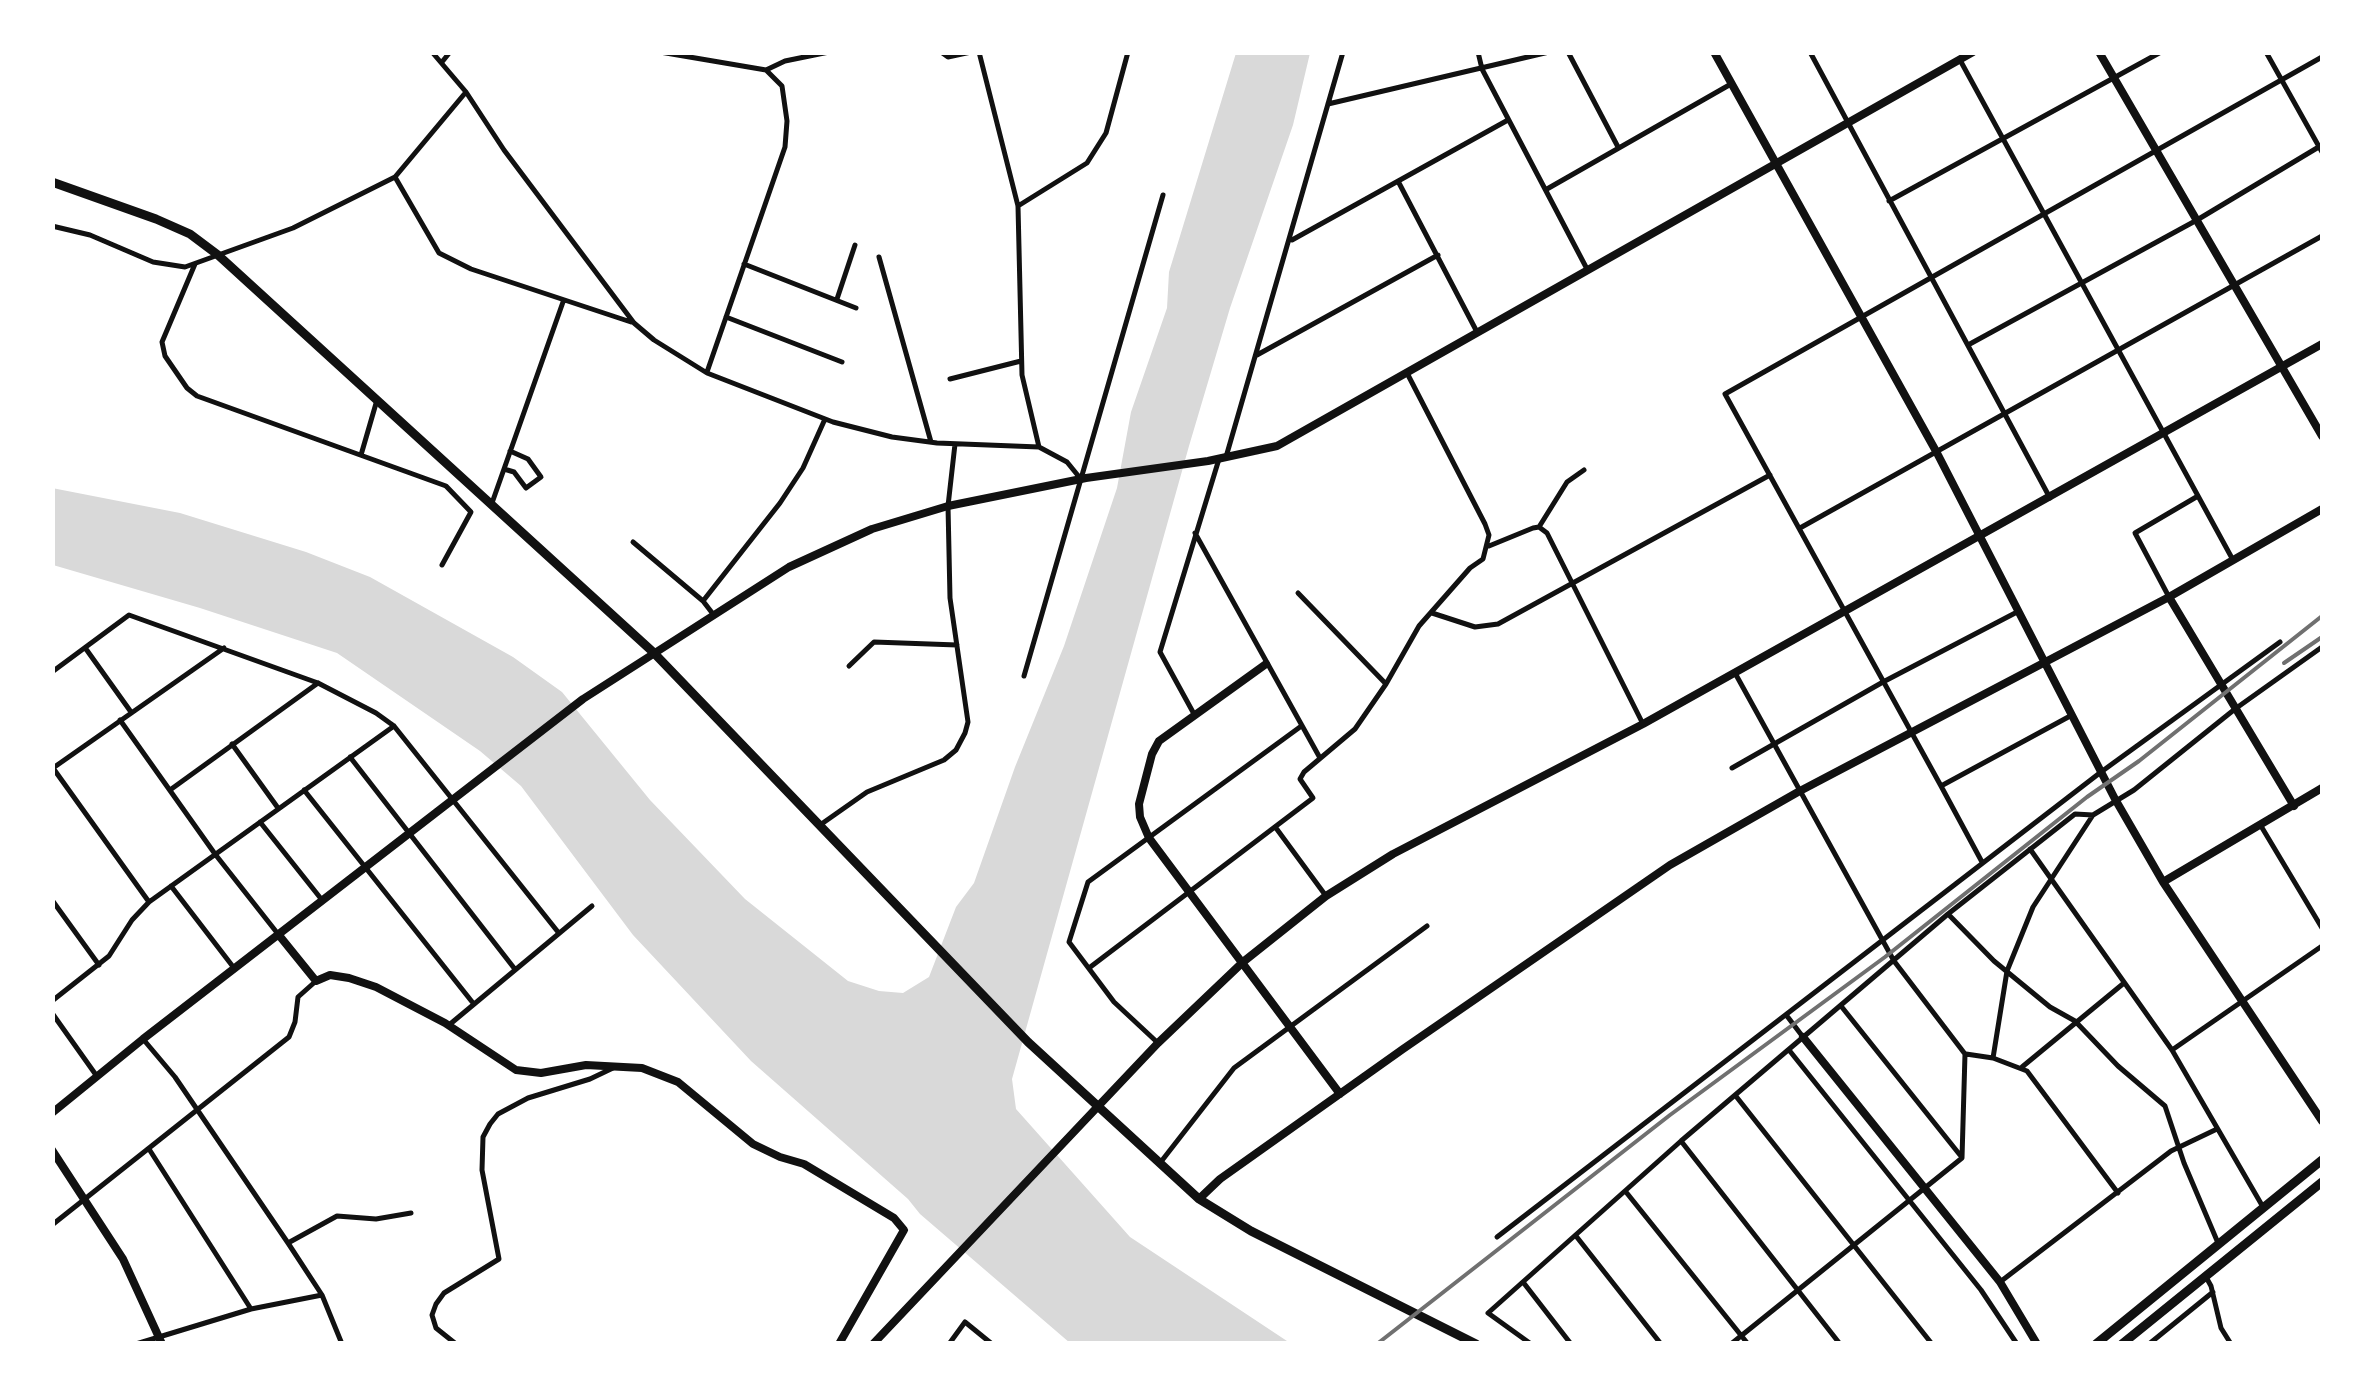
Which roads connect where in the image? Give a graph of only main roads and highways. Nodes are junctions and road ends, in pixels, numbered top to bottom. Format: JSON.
{"nodes":[{"id":1,"x":52,"y":182,"type":"edge"},
{"id":2,"x":2322,"y":1160,"type":"edge"},
{"id":3,"x":2322,"y":1182,"type":"edge"},
{"id":4,"x":1476,"y":1344,"type":"edge"},
{"id":5,"x":2096,"y":1344,"type":"edge"},
{"id":6,"x":2122,"y":1344,"type":"edge"}],
"edges":[{"from":1,"to":4,"type":"highway"},
{"from":2,"to":5,"type":"highway"},
{"from":3,"to":6,"type":"highway"}]}
